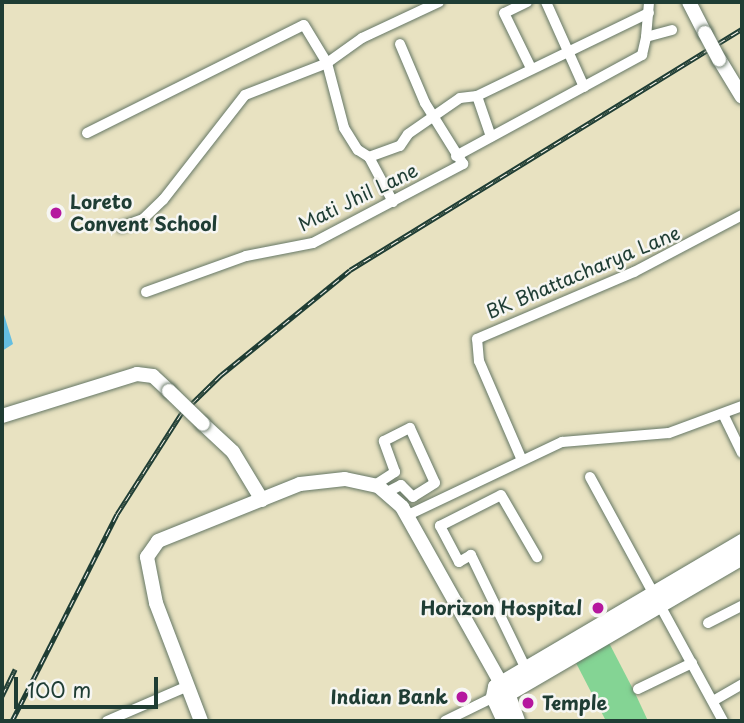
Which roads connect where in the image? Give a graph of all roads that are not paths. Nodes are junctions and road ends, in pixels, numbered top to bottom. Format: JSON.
{"nodes":[{"id":1,"x":439,"y":2,"type":"edge"},
{"id":2,"x":527,"y":2,"type":"edge"},
{"id":3,"x":546,"y":2,"type":"edge"},
{"id":4,"x":689,"y":2,"type":"edge"},
{"id":5,"x":649,"y":7,"type":"edge"},
{"id":6,"x":672,"y":30,"type":"dead end"},
{"id":7,"x":646,"y":37,"type":"junction"},
{"id":8,"x":400,"y":44,"type":"dead end"},
{"id":9,"x":569,"y":48,"type":"junction"},
{"id":10,"x":327,"y":63,"type":"junction"},
{"id":11,"x":530,"y":66,"type":"junction"},
{"id":12,"x":584,"y":87,"type":"junction"},
{"id":13,"x":477,"y":96,"type":"junction"},
{"id":14,"x":742,"y":97,"type":"edge"},
{"id":15,"x":433,"y":115,"type":"junction"},
{"id":16,"x":87,"y":133,"type":"dead end"},
{"id":17,"x":491,"y":137,"type":"junction"},
{"id":18,"x":369,"y":157,"type":"junction"},
{"id":19,"x":460,"y":160,"type":"junction"},
{"id":20,"x":393,"y":202,"type":"junction"},
{"id":21,"x":742,"y":215,"type":"edge"},
{"id":22,"x":121,"y":227,"type":"dead end"},
{"id":23,"x":146,"y":292,"type":"dead end"},
{"id":24,"x":742,"y":406,"type":"edge"},
{"id":25,"x":724,"y":415,"type":"junction"},
{"id":26,"x":2,"y":416,"type":"edge"},
{"id":27,"x":742,"y":453,"type":"edge"},
{"id":28,"x":521,"y":458,"type":"junction"},
{"id":29,"x":395,"y":472,"type":"junction"},
{"id":30,"x":590,"y":477,"type":"dead end"},
{"id":31,"x":401,"y":485,"type":"junction"},
{"id":32,"x":381,"y":488,"type":"junction"},
{"id":33,"x":262,"y":500,"type":"junction"},
{"id":34,"x":406,"y":516,"type":"junction"},
{"id":35,"x":742,"y":542,"type":"edge"},
{"id":36,"x":537,"y":557,"type":"dead end"},
{"id":37,"x":742,"y":557,"type":"edge"},
{"id":38,"x":655,"y":601,"type":"junction"},
{"id":39,"x":742,"y":606,"type":"edge"},
{"id":40,"x":708,"y":623,"type":"dead end"},
{"id":41,"x":692,"y":663,"type":"junction"},
{"id":42,"x":526,"y":670,"type":"junction"},
{"id":43,"x":742,"y":684,"type":"edge"},
{"id":44,"x":188,"y":686,"type":"junction"},
{"id":45,"x":638,"y":689,"type":"dead end"},
{"id":46,"x":501,"y":692,"type":"junction"},
{"id":47,"x":713,"y":701,"type":"junction"},
{"id":48,"x":107,"y":721,"type":"edge"},
{"id":49,"x":201,"y":721,"type":"edge"},
{"id":50,"x":445,"y":721,"type":"edge"},
{"id":51,"x":505,"y":721,"type":"edge"},
{"id":52,"x":517,"y":721,"type":"edge"},
{"id":53,"x":723,"y":721,"type":"edge"}],
"edges":[{"from":1,"to":10,"type":"street"},
{"from":2,"to":11,"type":"street"},
{"from":3,"to":9,"type":"street"},
{"from":4,"to":14,"type":"street","bridge":true},
{"from":5,"to":7,"type":"street"},
{"from":5,"to":9,"type":"street"},
{"from":6,"to":7,"type":"street"},
{"from":7,"to":12,"type":"street","name":"Mati Jhil Lane"},
{"from":8,"to":15,"type":"street"},
{"from":9,"to":11,"type":"street"},
{"from":9,"to":12,"type":"street"},
{"from":10,"to":16,"type":"street"},
{"from":10,"to":18,"type":"street"},
{"from":10,"to":22,"type":"street"},
{"from":11,"to":13,"type":"street"},
{"from":12,"to":17,"type":"street","name":"Mati Jhil Lane"},
{"from":13,"to":15,"type":"street"},
{"from":13,"to":17,"type":"street"},
{"from":15,"to":18,"type":"street"},
{"from":15,"to":19,"type":"street"},
{"from":17,"to":19,"type":"street","name":"Mati Jhil Lane"},
{"from":18,"to":20,"type":"street"},
{"from":19,"to":20,"type":"street","name":"Mati Jhil Lane"},
{"from":20,"to":23,"type":"street","name":"Mati Jhil Lane"},
{"from":21,"to":28,"type":"street","name":"BK Bhattacharya Lane"},
{"from":24,"to":25,"type":"street"},
{"from":25,"to":27,"type":"street"},
{"from":25,"to":28,"type":"street"},
{"from":26,"to":33,"type":"street","bridge":true},
{"from":28,"to":34,"type":"street"},
{"from":29,"to":31,"type":"street"},
{"from":29,"to":31,"type":"street"},
{"from":29,"to":32,"type":"street"},
{"from":30,"to":38,"type":"street"},
{"from":31,"to":32,"type":"street"},
{"from":32,"to":33,"type":"street"},
{"from":32,"to":34,"type":"street"},
{"from":33,"to":44,"type":"street"},
{"from":34,"to":46,"type":"street"},
{"from":35,"to":38,"type":"main road"},
{"from":36,"to":42,"type":"street"},
{"from":37,"to":38,"type":"main road"},
{"from":38,"to":41,"type":"street"},
{"from":38,"to":42,"type":"main road"},
{"from":38,"to":46,"type":"main road"},
{"from":39,"to":40,"type":"street"},
{"from":41,"to":45,"type":"street"},
{"from":41,"to":47,"type":"street"},
{"from":42,"to":46,"type":"main road"},
{"from":43,"to":47,"type":"street"},
{"from":44,"to":48,"type":"street"},
{"from":44,"to":49,"type":"street"},
{"from":46,"to":50,"type":"street"},
{"from":46,"to":51,"type":"main road"},
{"from":46,"to":52,"type":"main road"},
{"from":47,"to":53,"type":"street"}]}
